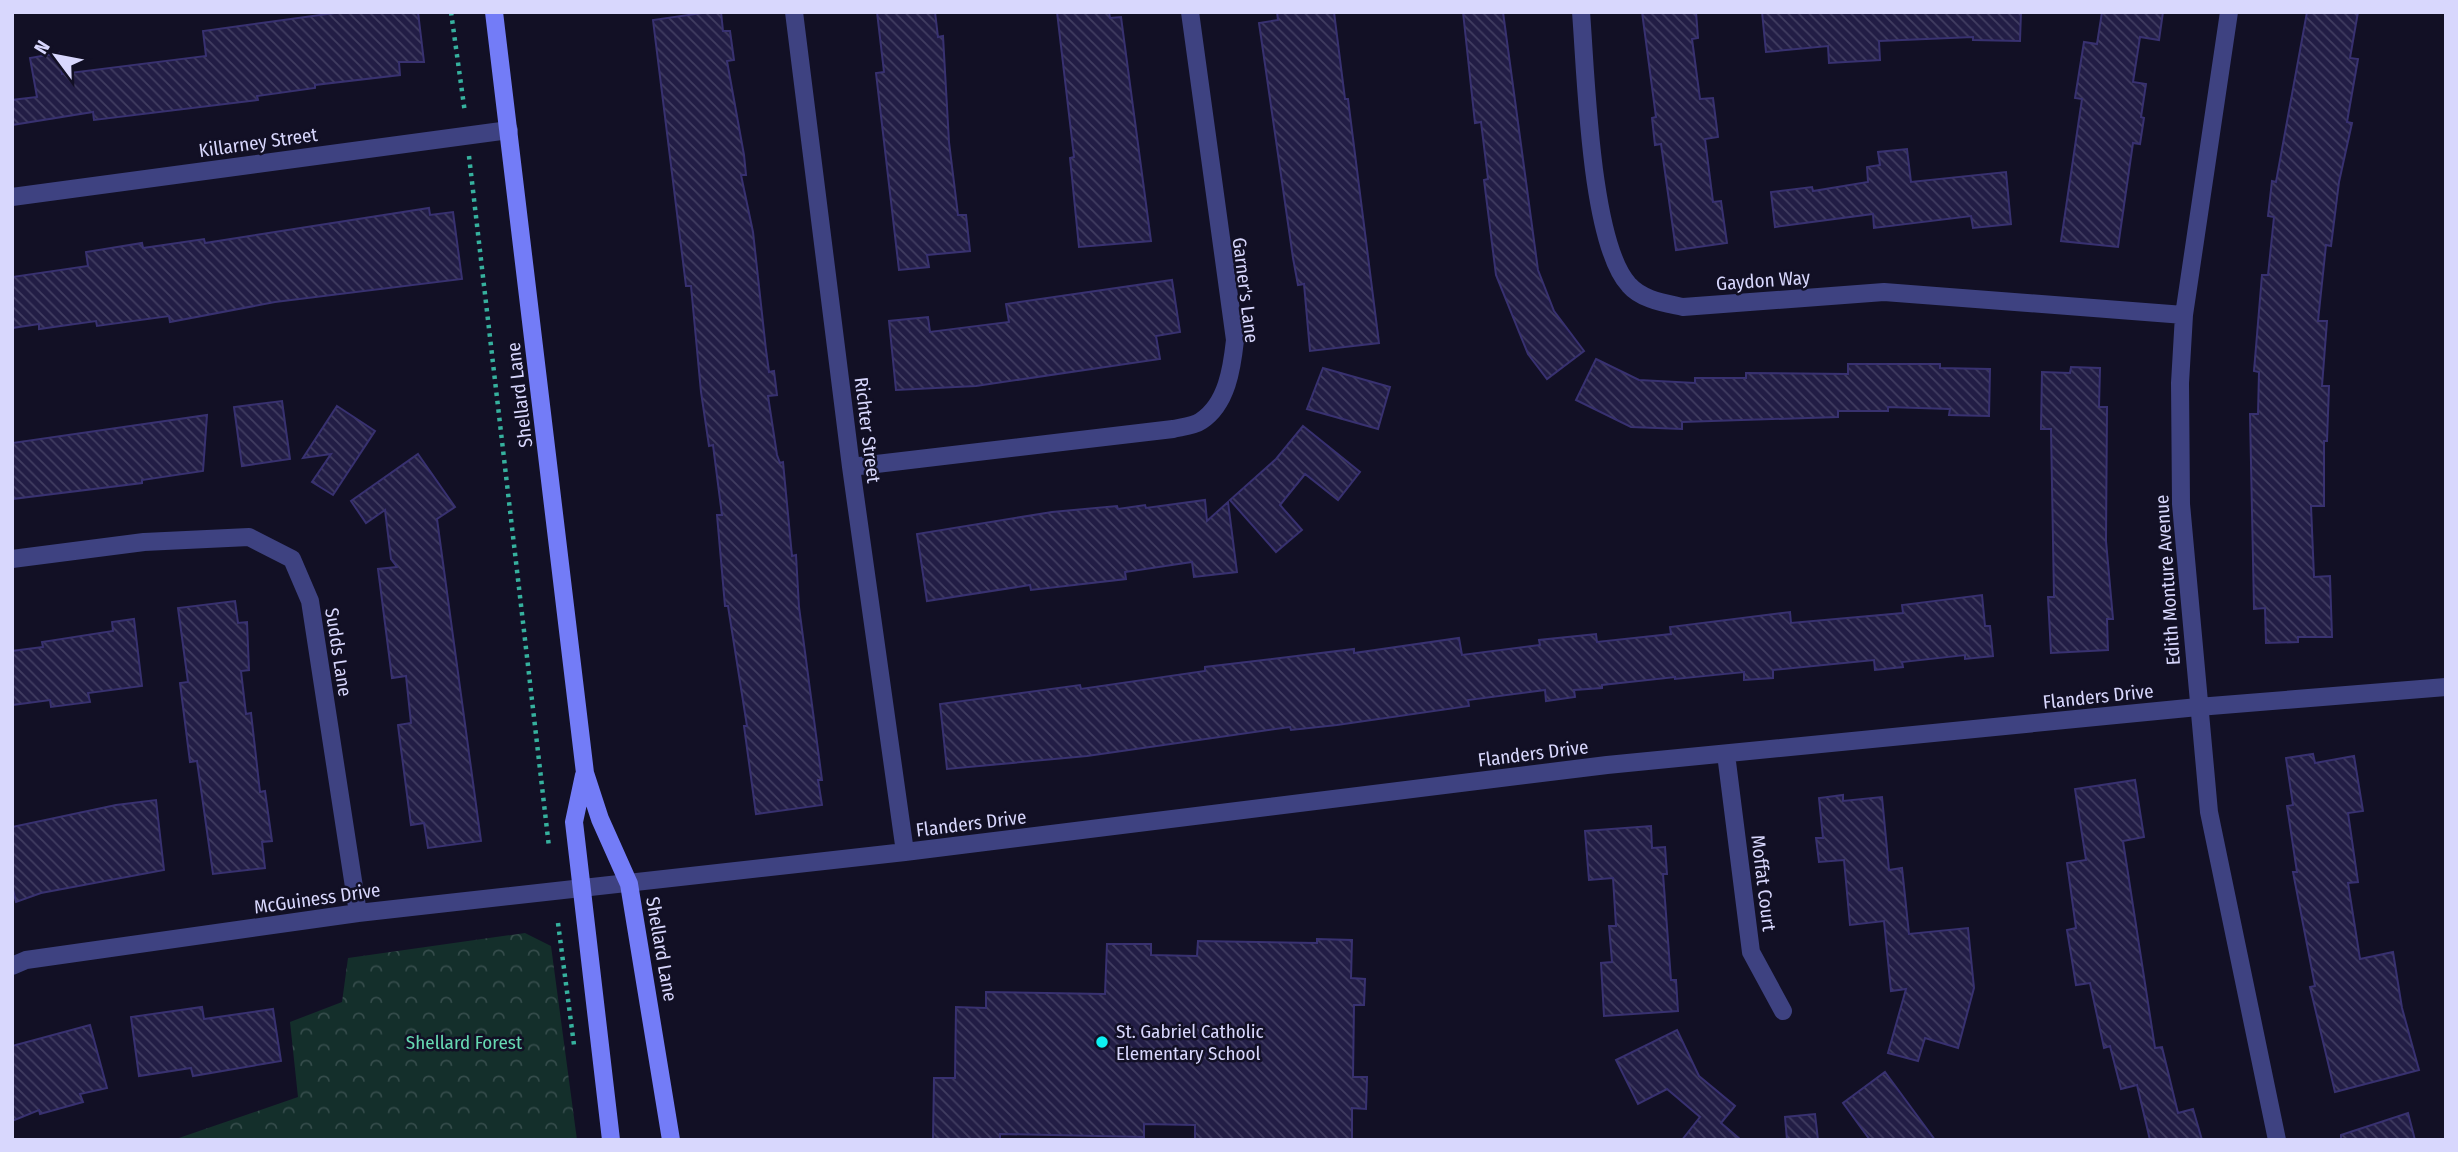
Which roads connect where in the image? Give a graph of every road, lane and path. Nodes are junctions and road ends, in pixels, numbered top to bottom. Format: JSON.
{"nodes":[{"id":1,"x":452,"y":12,"type":"edge"},
{"id":2,"x":494,"y":12,"type":"edge"},
{"id":3,"x":794,"y":12,"type":"edge"},
{"id":4,"x":1190,"y":12,"type":"edge"},
{"id":5,"x":1581,"y":12,"type":"edge"},
{"id":6,"x":2229,"y":12,"type":"edge"},
{"id":7,"x":509,"y":130,"type":"junction"},
{"id":8,"x":468,"y":135,"type":"junction"},
{"id":9,"x":12,"y":197,"type":"edge"},
{"id":10,"x":2185,"y":315,"type":"junction"},
{"id":11,"x":851,"y":467,"type":"junction"},
{"id":12,"x":12,"y":559,"type":"edge"},
{"id":13,"x":2446,"y":687,"type":"edge"},
{"id":14,"x":2198,"y":707,"type":"junction"},
{"id":15,"x":1726,"y":754,"type":"junction"},
{"id":16,"x":585,"y":773,"type":"junction"},
{"id":17,"x":549,"y":847,"type":"dead end"},
{"id":18,"x":905,"y":852,"type":"junction"},
{"id":19,"x":629,"y":884,"type":"junction"},
{"id":20,"x":580,"y":891,"type":"junction"},
{"id":21,"x":359,"y":913,"type":"junction"},
{"id":22,"x":558,"y":923,"type":"dead end"},
{"id":23,"x":12,"y":966,"type":"edge"},
{"id":24,"x":1783,"y":1011,"type":"dead end"},
{"id":25,"x":574,"y":1048,"type":"dead end"},
{"id":26,"x":611,"y":1140,"type":"edge"},
{"id":27,"x":671,"y":1140,"type":"edge"},
{"id":28,"x":2277,"y":1140,"type":"edge"}],
"edges":[{"from":1,"to":8,"type":"path"},
{"from":2,"to":7,"type":"main road","name":"Shellard Lane"},
{"from":3,"to":11,"type":"street","name":"Richter Street"},
{"from":4,"to":11,"type":"street","name":"Garner's Lane"},
{"from":5,"to":10,"type":"street","name":"Gaydon Way"},
{"from":6,"to":10,"type":"street","name":"Edith Monture Avenue"},
{"from":7,"to":8,"type":"street","name":"Killarney Street"},
{"from":7,"to":16,"type":"main road","name":"Shellard Lane"},
{"from":8,"to":9,"type":"street","name":"Killarney Street"},
{"from":8,"to":17,"type":"path"},
{"from":10,"to":14,"type":"street","name":"Edith Monture Avenue"},
{"from":11,"to":18,"type":"street","name":"Richter Street"},
{"from":12,"to":21,"type":"street","name":"Sudds Lane"},
{"from":13,"to":14,"type":"street","name":"Flanders Drive"},
{"from":14,"to":15,"type":"street","name":"Flanders Drive"},
{"from":14,"to":28,"type":"street","name":"Edith Monture Avenue"},
{"from":15,"to":18,"type":"street","name":"Flanders Drive"},
{"from":15,"to":24,"type":"street","name":"Moffat Court"},
{"from":16,"to":19,"type":"main road","name":"Shellard Lane"},
{"from":16,"to":20,"type":"main road","name":"Shellard Lane"},
{"from":18,"to":19,"type":"street","name":"Flanders Drive"},
{"from":19,"to":20,"type":"street","name":"McGuiness Drive"},
{"from":19,"to":27,"type":"main road","name":"Shellard Lane"},
{"from":20,"to":21,"type":"street","name":"McGuiness Drive"},
{"from":20,"to":26,"type":"main road","name":"Shellard Lane"},
{"from":21,"to":23,"type":"street","name":"McGuiness Drive"},
{"from":22,"to":25,"type":"path"}]}
